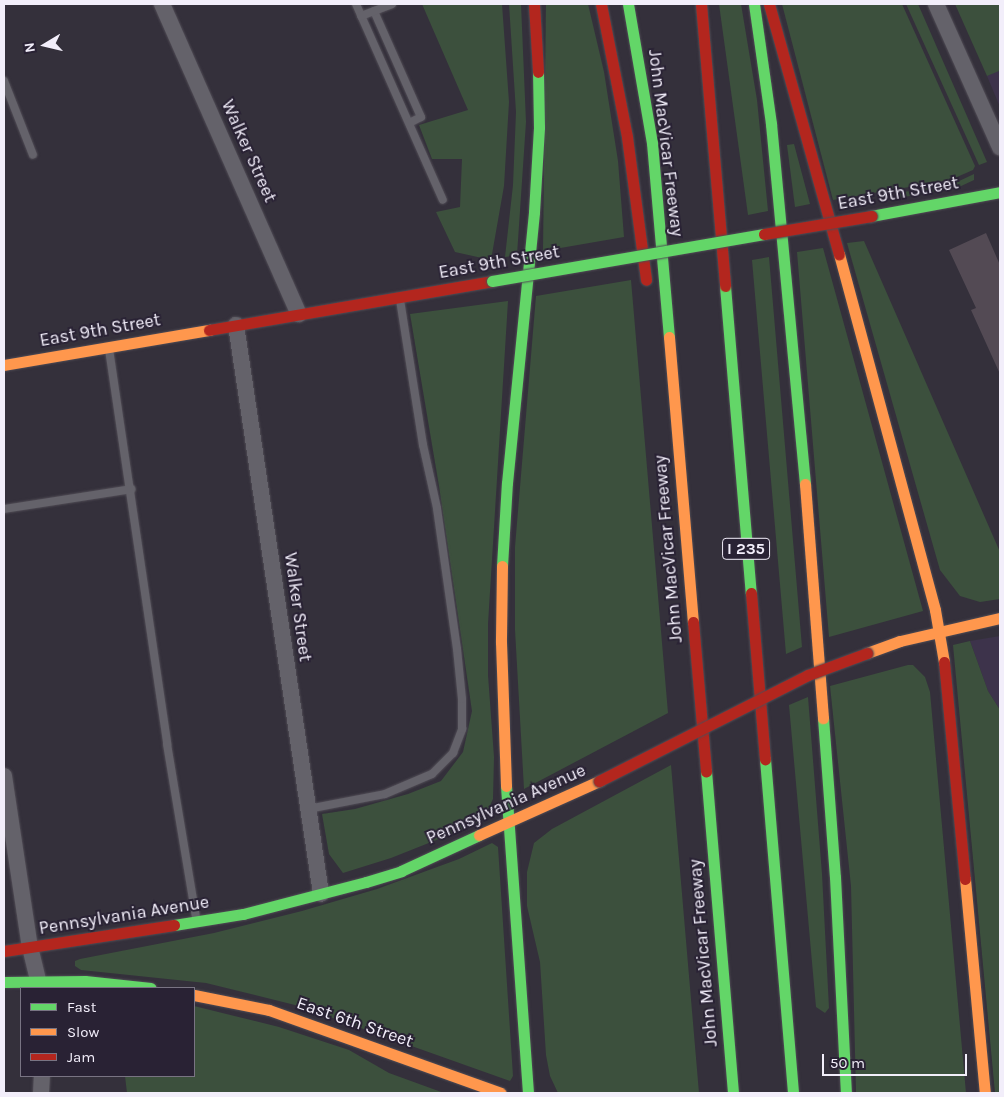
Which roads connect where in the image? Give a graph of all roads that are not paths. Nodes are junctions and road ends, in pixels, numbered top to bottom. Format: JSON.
{"nodes":[{"id":1,"x":162,"y":4,"type":"edge"},
{"id":2,"x":356,"y":4,"type":"edge"},
{"id":3,"x":392,"y":4,"type":"edge"},
{"id":4,"x":534,"y":4,"type":"edge"},
{"id":5,"x":601,"y":4,"type":"edge"},
{"id":6,"x":628,"y":4,"type":"edge"},
{"id":7,"x":701,"y":4,"type":"edge"},
{"id":8,"x":754,"y":4,"type":"edge"},
{"id":9,"x":769,"y":4,"type":"edge"},
{"id":10,"x":936,"y":4,"type":"edge"},
{"id":11,"x":374,"y":11,"type":"junction"},
{"id":12,"x":362,"y":16,"type":"junction"},
{"id":13,"x":4,"y":81,"type":"edge"},
{"id":14,"x":408,"y":123,"type":"junction"},
{"id":15,"x":1000,"y":147,"type":"edge"},
{"id":16,"x":33,"y":155,"type":"dead end"},
{"id":17,"x":1000,"y":192,"type":"edge"},
{"id":18,"x":443,"y":200,"type":"dead end"},
{"id":19,"x":647,"y":293,"type":"dead end"},
{"id":20,"x":400,"y":297,"type":"junction"},
{"id":21,"x":299,"y":314,"type":"junction"},
{"id":22,"x":236,"y":325,"type":"junction"},
{"id":23,"x":109,"y":347,"type":"junction"},
{"id":24,"x":4,"y":365,"type":"edge"},
{"id":25,"x":663,"y":400,"type":"dead end"},
{"id":26,"x":131,"y":489,"type":"junction"},
{"id":27,"x":4,"y":509,"type":"edge"},
{"id":28,"x":684,"y":536,"type":"junction"},
{"id":29,"x":1000,"y":618,"type":"edge"},
{"id":30,"x":939,"y":631,"type":"junction"},
{"id":31,"x":4,"y":776,"type":"edge"},
{"id":32,"x":6,"y":809,"type":"edge"},
{"id":33,"x":308,"y":809,"type":"junction"},
{"id":34,"x":508,"y":823,"type":"junction"},
{"id":35,"x":321,"y":894,"type":"junction"},
{"id":36,"x":197,"y":923,"type":"junction"},
{"id":37,"x":30,"y":947,"type":"junction"},
{"id":38,"x":4,"y":951,"type":"edge"},
{"id":39,"x":4,"y":982,"type":"edge"},
{"id":40,"x":40,"y":984,"type":"edge"},
{"id":41,"x":142,"y":987,"type":"edge"},
{"id":42,"x":195,"y":995,"type":"edge"},
{"id":43,"x":42,"y":1077,"type":"edge"},
{"id":44,"x":41,"y":1093,"type":"edge"},
{"id":45,"x":501,"y":1093,"type":"edge"},
{"id":46,"x":528,"y":1093,"type":"edge"},
{"id":47,"x":733,"y":1093,"type":"edge"},
{"id":48,"x":793,"y":1093,"type":"edge"},
{"id":49,"x":846,"y":1093,"type":"edge"},
{"id":50,"x":985,"y":1093,"type":"edge"}],
"edges":[{"from":1,"to":21,"type":"street","name":"Walker Street"},
{"from":2,"to":12,"type":"lane"},
{"from":3,"to":11,"type":"lane"},
{"from":4,"to":34,"type":"main road"},
{"from":5,"to":19,"type":"main road"},
{"from":6,"to":28,"type":"main road","name":"John MacVicar Freeway"},
{"from":7,"to":48,"type":"main road","number":"I 235"},
{"from":8,"to":49,"type":"main road"},
{"from":9,"to":30,"type":"main road"},
{"from":10,"to":15,"type":"street"},
{"from":11,"to":12,"type":"lane"},
{"from":11,"to":14,"type":"lane"},
{"from":12,"to":14,"type":"lane"},
{"from":13,"to":16,"type":"lane"},
{"from":14,"to":18,"type":"lane"},
{"from":17,"to":20,"type":"main road","name":"East 9th Street","bridge":true},
{"from":20,"to":21,"type":"main road","name":"East 9th Street"},
{"from":20,"to":33,"type":"lane"},
{"from":21,"to":22,"type":"main road","name":"East 9th Street"},
{"from":22,"to":23,"type":"main road","name":"East 9th Street"},
{"from":22,"to":33,"type":"street","name":"Walker Street"},
{"from":23,"to":24,"type":"main road","name":"East 9th Street"},
{"from":23,"to":26,"type":"lane"},
{"from":25,"to":28,"type":"main road"},
{"from":26,"to":27,"type":"lane"},
{"from":26,"to":36,"type":"lane"},
{"from":28,"to":47,"type":"main road","name":"John MacVicar Freeway"},
{"from":29,"to":30,"type":"main road","name":"Pennsylvania Avenue"},
{"from":30,"to":34,"type":"main road","name":"Pennsylvania Avenue","bridge":true},
{"from":30,"to":50,"type":"main road"},
{"from":31,"to":32,"type":"street"},
{"from":32,"to":37,"type":"street"},
{"from":33,"to":35,"type":"street","name":"Walker Street"},
{"from":34,"to":35,"type":"main road","name":"Pennsylvania Avenue"},
{"from":34,"to":46,"type":"main road"},
{"from":35,"to":36,"type":"main road","name":"Pennsylvania Avenue"},
{"from":36,"to":37,"type":"main road","name":"Pennsylvania Avenue"},
{"from":37,"to":38,"type":"main road","name":"Pennsylvania Avenue"},
{"from":37,"to":40,"type":"street"},
{"from":39,"to":40,"type":"main road"},
{"from":40,"to":41,"type":"main road"},
{"from":42,"to":45,"type":"main road","name":"East 6th Street"},
{"from":43,"to":44,"type":"street"}]}
